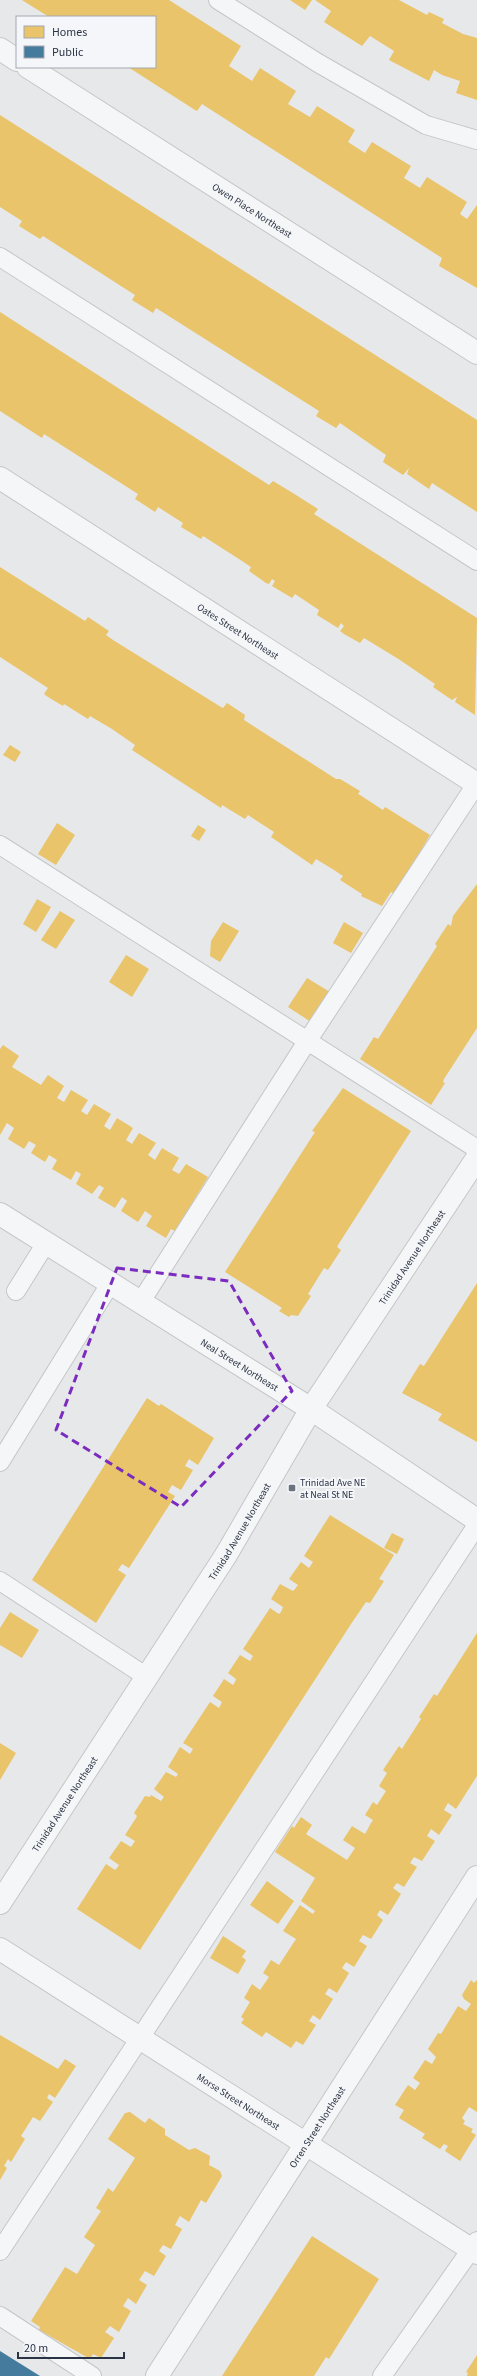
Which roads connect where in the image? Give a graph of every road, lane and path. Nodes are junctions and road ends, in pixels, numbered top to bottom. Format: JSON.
{"nodes":[{"id":1,"x":218,"y":0,"type":"edge"},
{"id":2,"x":0,"y":50,"type":"edge"},
{"id":3,"x":16,"y":59,"type":"edge"},
{"id":4,"x":30,"y":68,"type":"edge"},
{"id":5,"x":477,"y":140,"type":"edge"},
{"id":6,"x":0,"y":257,"type":"edge"},
{"id":7,"x":477,"y":353,"type":"edge"},
{"id":8,"x":0,"y":478,"type":"edge"},
{"id":9,"x":477,"y":561,"type":"edge"},
{"id":10,"x":477,"y":784,"type":"edge"},
{"id":11,"x":0,"y":845,"type":"edge"},
{"id":12,"x":308,"y":1040,"type":"junction"},
{"id":13,"x":477,"y":1149,"type":"edge"},
{"id":14,"x":477,"y":1158,"type":"edge"},
{"id":15,"x":0,"y":1214,"type":"edge"},
{"id":16,"x":46,"y":1243,"type":"junction"},
{"id":17,"x":110,"y":1284,"type":"junction"},
{"id":18,"x":16,"y":1291,"type":"dead end"},
{"id":19,"x":140,"y":1303,"type":"junction"},
{"id":20,"x":311,"y":1409,"type":"junction"},
{"id":21,"x":0,"y":1462,"type":"edge"},
{"id":22,"x":477,"y":1520,"type":"edge"},
{"id":23,"x":477,"y":1525,"type":"edge"},
{"id":24,"x":0,"y":1581,"type":"edge"},
{"id":25,"x":147,"y":1676,"type":"junction"},
{"id":26,"x":477,"y":1877,"type":"edge"},
{"id":27,"x":0,"y":1903,"type":"edge"},
{"id":28,"x":0,"y":1949,"type":"edge"},
{"id":29,"x":139,"y":2037,"type":"junction"},
{"id":30,"x":305,"y":2142,"type":"junction"},
{"id":31,"x":475,"y":2248,"type":"edge"},
{"id":32,"x":0,"y":2251,"type":"edge"},
{"id":33,"x":0,"y":2316,"type":"edge"},
{"id":34,"x":92,"y":2376,"type":"edge"},
{"id":35,"x":157,"y":2376,"type":"edge"},
{"id":36,"x":382,"y":2376,"type":"edge"}],
"edges":[{"from":1,"to":5,"type":"lane"},
{"from":2,"to":3,"type":"street"},
{"from":4,"to":7,"type":"street","name":"Owen Place Northeast"},
{"from":6,"to":9,"type":"lane"},
{"from":8,"to":10,"type":"street","name":"Oates Street Northeast"},
{"from":10,"to":12,"type":"lane"},
{"from":11,"to":12,"type":"lane"},
{"from":12,"to":13,"type":"lane"},
{"from":12,"to":19,"type":"lane"},
{"from":14,"to":20,"type":"street","name":"Trinidad Avenue Northeast"},
{"from":15,"to":16,"type":"street","name":"Neal Street Northeast"},
{"from":16,"to":17,"type":"street","name":"Neal Street Northeast"},
{"from":16,"to":18,"type":"lane"},
{"from":17,"to":19,"type":"street","name":"Neal Street Northeast"},
{"from":17,"to":21,"type":"lane"},
{"from":19,"to":20,"type":"street","name":"Neal Street Northeast"},
{"from":20,"to":22,"type":"street","name":"Neal Street Northeast"},
{"from":20,"to":25,"type":"street","name":"Trinidad Avenue Northeast"},
{"from":23,"to":29,"type":"lane"},
{"from":24,"to":25,"type":"lane"},
{"from":25,"to":27,"type":"street","name":"Trinidad Avenue Northeast"},
{"from":26,"to":30,"type":"street","name":"Orren Street Northeast"},
{"from":28,"to":29,"type":"street","name":"Morse Street Northeast"},
{"from":29,"to":30,"type":"street","name":"Morse Street Northeast"},
{"from":29,"to":32,"type":"lane"},
{"from":30,"to":31,"type":"street","name":"Morse Street Northeast"},
{"from":30,"to":35,"type":"street","name":"Orren Street Northeast"},
{"from":31,"to":36,"type":"lane"},
{"from":33,"to":34,"type":"lane"}]}
